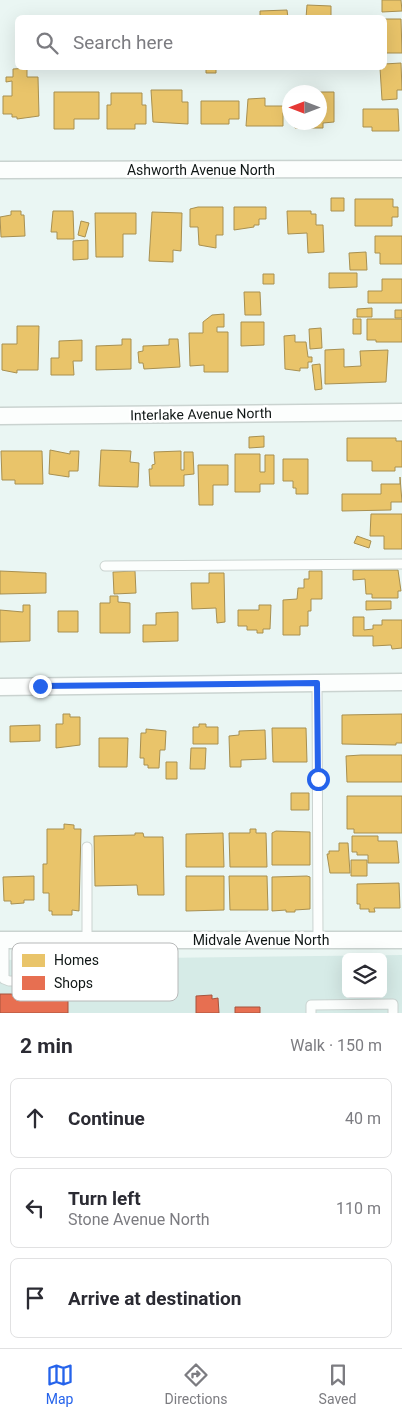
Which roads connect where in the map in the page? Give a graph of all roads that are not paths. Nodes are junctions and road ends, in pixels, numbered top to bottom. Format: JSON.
{"nodes":[{"id":1,"x":402,"y":169,"type":"edge"},
{"id":2,"x":0,"y":170,"type":"edge"},
{"id":3,"x":402,"y":412,"type":"edge"},
{"id":4,"x":0,"y":416,"type":"edge"},
{"id":5,"x":402,"y":564,"type":"edge"},
{"id":6,"x":105,"y":566,"type":"dead end"},
{"id":7,"x":402,"y":682,"type":"edge"},
{"id":8,"x":317,"y":683,"type":"junction"},
{"id":9,"x":0,"y":687,"type":"edge"},
{"id":10,"x":88,"y":847,"type":"dead end"},
{"id":11,"x":2,"y":940,"type":"edge"},
{"id":12,"x":87,"y":940,"type":"junction"},
{"id":13,"x":318,"y":940,"type":"junction"},
{"id":14,"x":402,"y":940,"type":"edge"},
{"id":15,"x":12,"y":981,"type":"edge"},
{"id":16,"x":311,"y":1009,"type":"edge"},
{"id":17,"x":393,"y":1013,"type":"edge"}],
"edges":[{"from":1,"to":2,"type":"street","name":"Ashworth Avenue North"},
{"from":3,"to":4,"type":"street","name":"Interlake Avenue North"},
{"from":5,"to":6,"type":"lane"},
{"from":7,"to":8,"type":"street"},
{"from":8,"to":9,"type":"street"},
{"from":8,"to":13,"type":"lane"},
{"from":10,"to":12,"type":"lane"},
{"from":11,"to":12,"type":"street","name":"Midvale Avenue North"},
{"from":11,"to":15,"type":"lane"},
{"from":12,"to":13,"type":"street","name":"Midvale Avenue North"},
{"from":13,"to":14,"type":"street","name":"Midvale Avenue North"},
{"from":16,"to":17,"type":"lane"}]}
